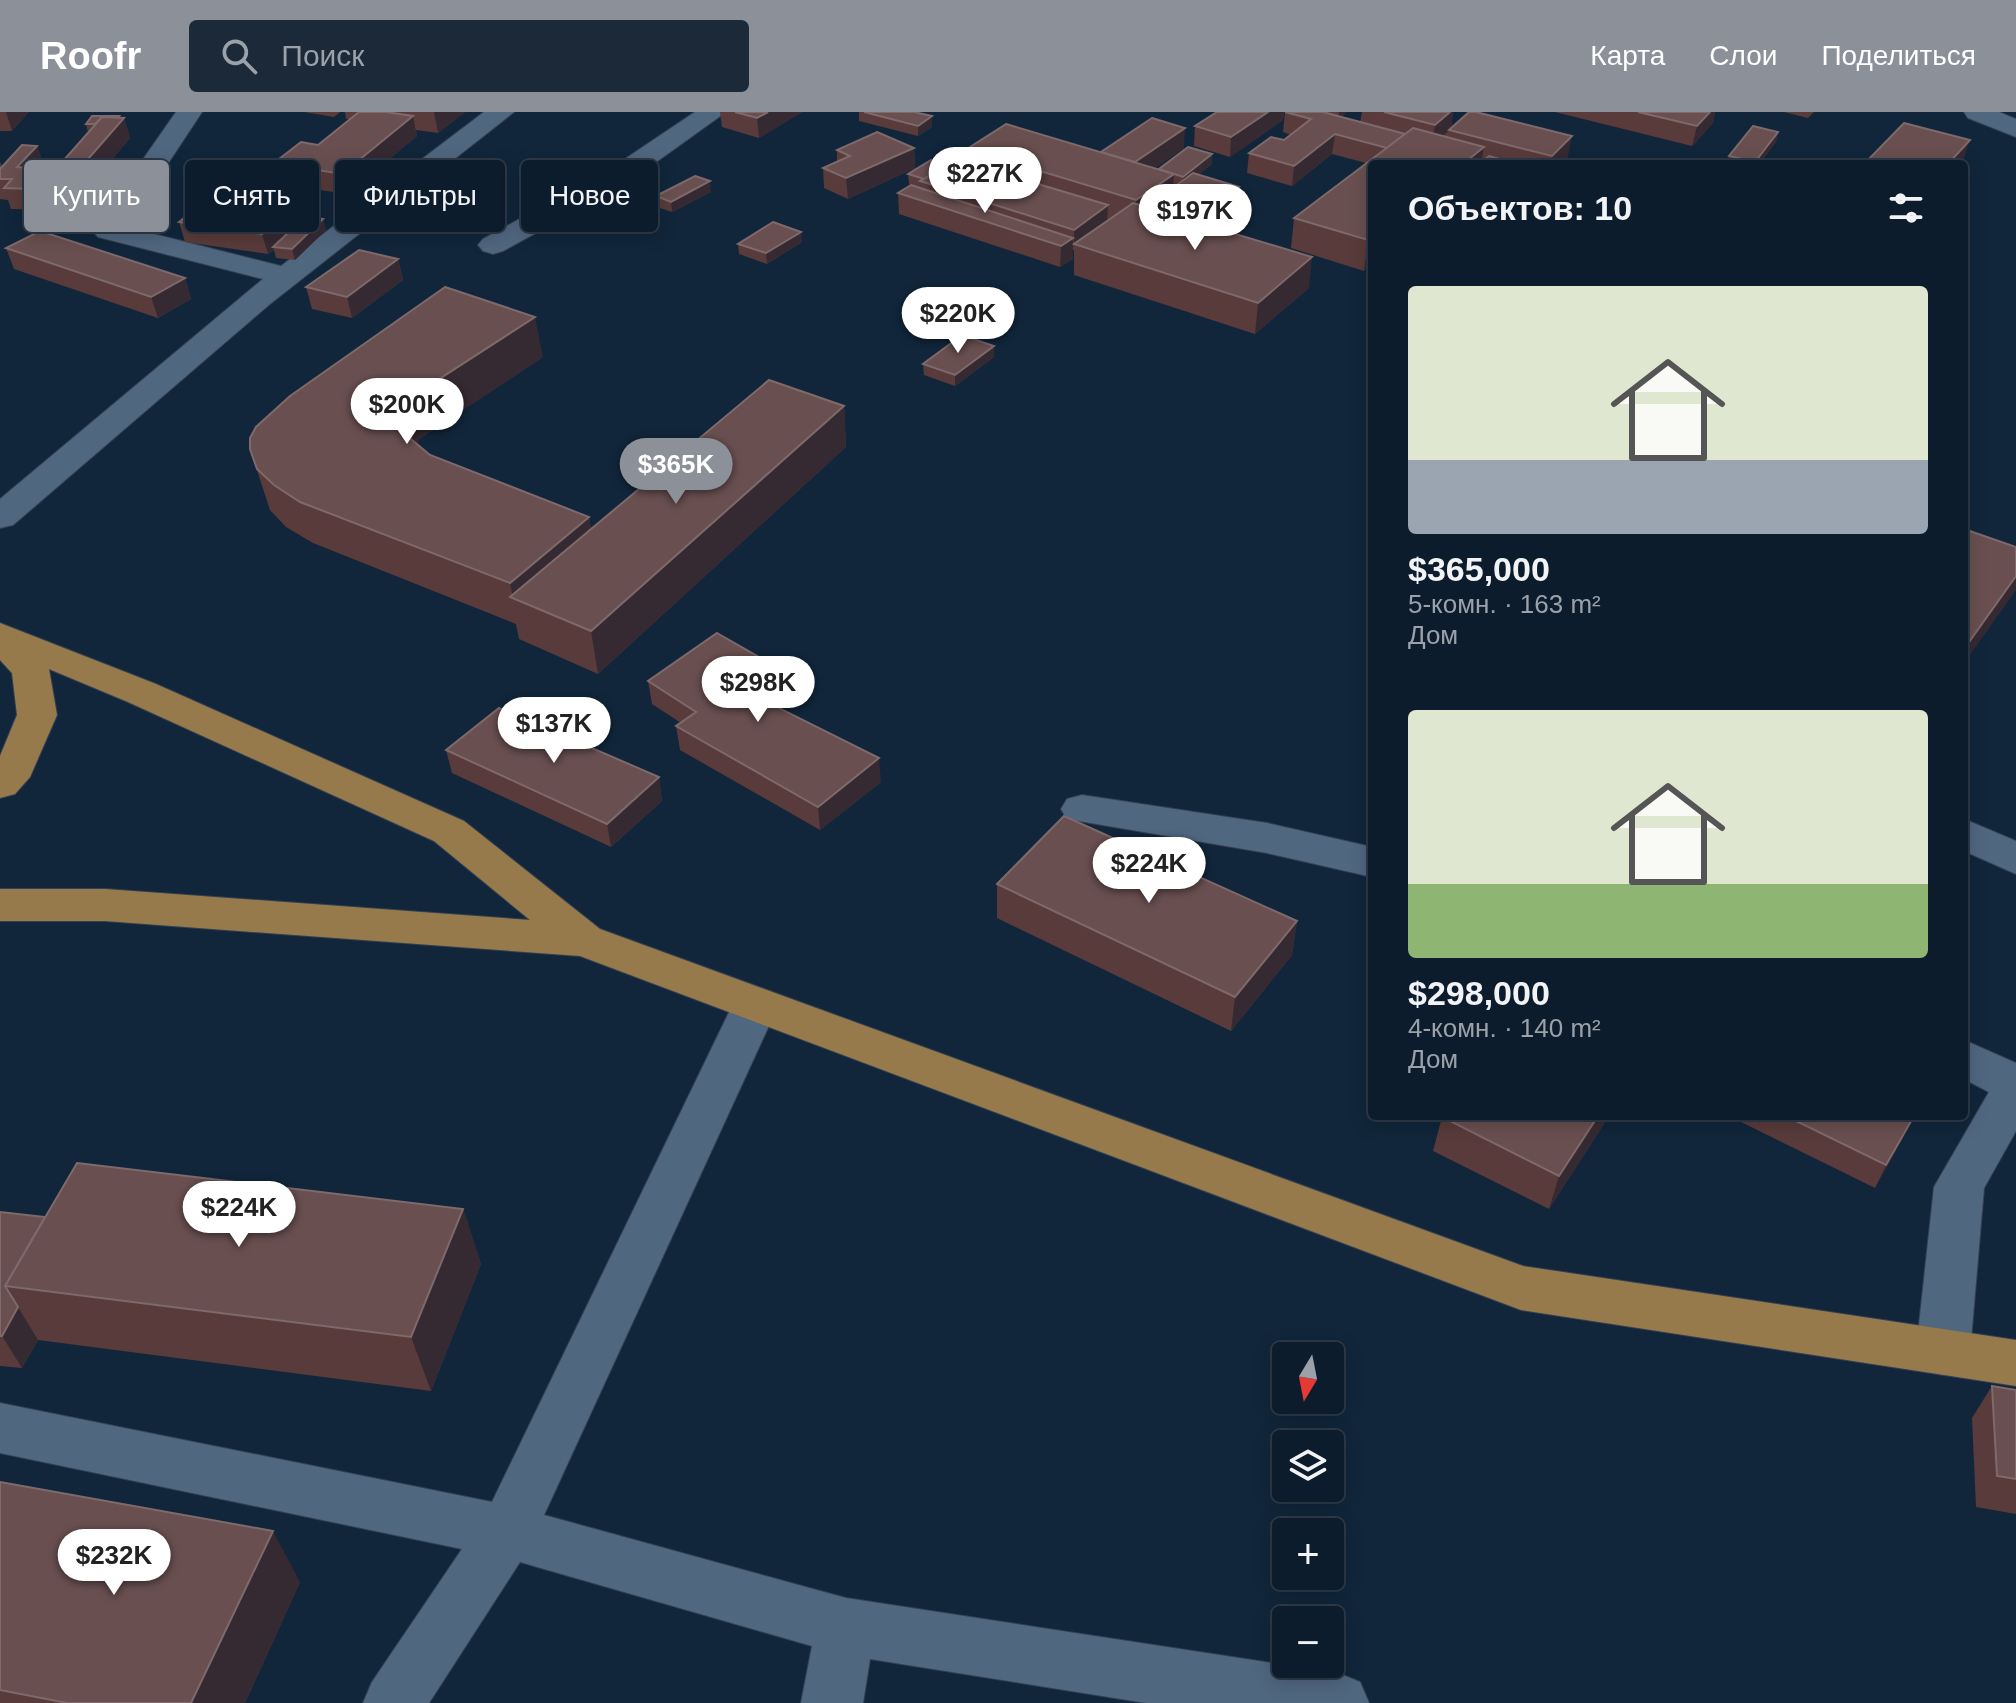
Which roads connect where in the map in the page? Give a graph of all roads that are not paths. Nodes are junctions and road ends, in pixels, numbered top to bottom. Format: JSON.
{"nodes":[{"id":1,"x":189,"y":112,"type":"edge"},
{"id":2,"x":501,"y":112,"type":"edge"},
{"id":3,"x":713,"y":112,"type":"edge"},
{"id":4,"x":1977,"y":112,"type":"edge"},
{"id":5,"x":2016,"y":129,"type":"edge"},
{"id":6,"x":493,"y":245,"type":"dead end"},
{"id":7,"x":286,"y":276,"type":"junction"},
{"id":8,"x":0,"y":517,"type":"edge"},
{"id":9,"x":0,"y":636,"type":"edge"},
{"id":10,"x":0,"y":784,"type":"edge"},
{"id":11,"x":1082,"y":809,"type":"dead end"},
{"id":12,"x":1968,"y":835,"type":"edge"},
{"id":13,"x":2016,"y":859,"type":"edge"},
{"id":14,"x":1368,"y":861,"type":"edge"},
{"id":15,"x":0,"y":905,"type":"edge"},
{"id":16,"x":584,"y":940,"type":"junction"},
{"id":17,"x":756,"y":1004,"type":"junction"},
{"id":18,"x":1968,"y":1060,"type":"edge"},
{"id":19,"x":2016,"y":1086,"type":"edge"},
{"id":20,"x":1943,"y":1352,"type":"junction"},
{"id":21,"x":2016,"y":1363,"type":"edge"},
{"id":22,"x":0,"y":1428,"type":"edge"},
{"id":23,"x":507,"y":1532,"type":"junction"},
{"id":24,"x":846,"y":1627,"type":"junction"},
{"id":25,"x":394,"y":1703,"type":"edge"},
{"id":26,"x":832,"y":1703,"type":"edge"},
{"id":27,"x":1338,"y":1703,"type":"edge"}],
"edges":[{"from":1,"to":7,"type":"street"},
{"from":2,"to":7,"type":"street"},
{"from":3,"to":6,"type":"street"},
{"from":4,"to":5,"type":"street"},
{"from":7,"to":8,"type":"street"},
{"from":9,"to":10,"type":"main road"},
{"from":9,"to":16,"type":"main road"},
{"from":11,"to":14,"type":"street"},
{"from":12,"to":13,"type":"street"},
{"from":15,"to":16,"type":"main road"},
{"from":16,"to":17,"type":"main road"},
{"from":17,"to":20,"type":"main road"},
{"from":17,"to":23,"type":"street"},
{"from":18,"to":19,"type":"street"},
{"from":19,"to":20,"type":"street"},
{"from":20,"to":21,"type":"main road"},
{"from":22,"to":23,"type":"street"},
{"from":23,"to":24,"type":"street"},
{"from":23,"to":25,"type":"street"},
{"from":24,"to":26,"type":"street"},
{"from":24,"to":27,"type":"street"}]}
